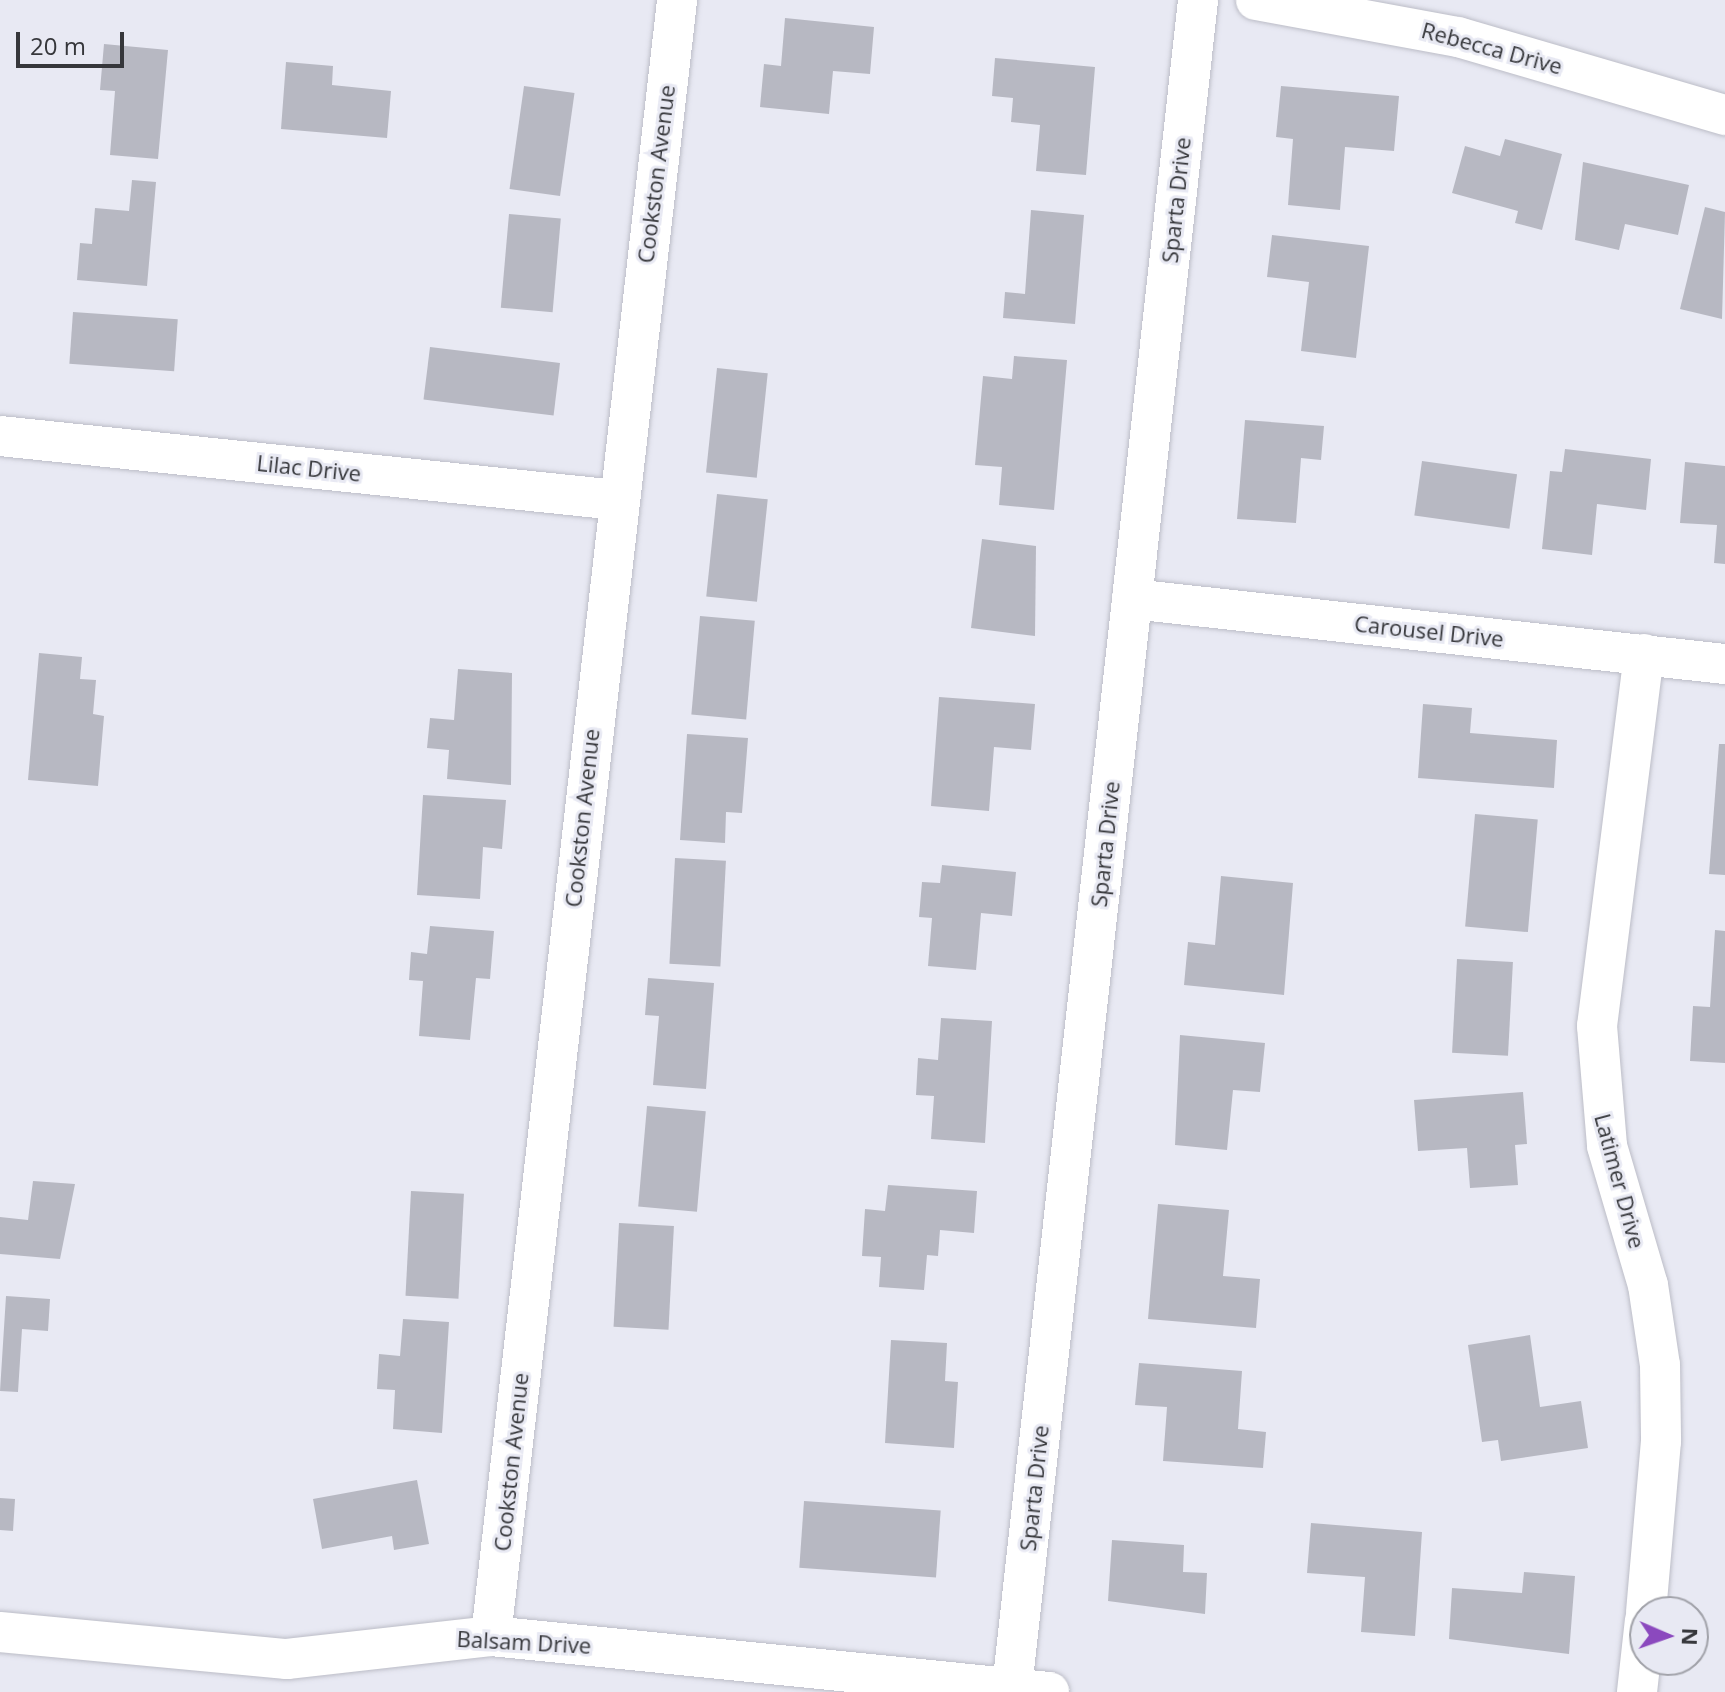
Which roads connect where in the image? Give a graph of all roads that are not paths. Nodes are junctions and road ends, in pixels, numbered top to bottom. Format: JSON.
{"nodes":[{"id":1,"x":677,"y":0,"type":"edge"},
{"id":2,"x":1198,"y":0,"type":"edge"},
{"id":3,"x":1256,"y":0,"type":"edge"},
{"id":4,"x":1725,"y":115,"type":"edge"},
{"id":5,"x":0,"y":436,"type":"edge"},
{"id":6,"x":617,"y":500,"type":"junction"},
{"id":7,"x":1132,"y":599,"type":"junction"},
{"id":8,"x":1644,"y":654,"type":"junction"},
{"id":9,"x":1725,"y":664,"type":"edge"},
{"id":10,"x":1647,"y":1596,"type":"edge"},
{"id":11,"x":0,"y":1632,"type":"edge"},
{"id":12,"x":491,"y":1636,"type":"junction"},
{"id":13,"x":759,"y":1677,"type":"edge"},
{"id":14,"x":1030,"y":1690,"type":"edge"}],
"edges":[{"from":1,"to":6,"type":"street","name":"Cookston Avenue"},
{"from":2,"to":7,"type":"street","name":"Sparta Drive"},
{"from":3,"to":4,"type":"street","name":"Rebecca Drive"},
{"from":5,"to":6,"type":"street","name":"Lilac Drive"},
{"from":6,"to":12,"type":"street","name":"Cookston Avenue"},
{"from":7,"to":8,"type":"street","name":"Carousel Drive"},
{"from":7,"to":14,"type":"street","name":"Sparta Drive"},
{"from":8,"to":9,"type":"street","name":"Carousel Drive"},
{"from":8,"to":10,"type":"street","name":"Latimer Drive"},
{"from":11,"to":12,"type":"street","name":"Balsam Drive"},
{"from":12,"to":13,"type":"street","name":"Balsam Drive"},
{"from":13,"to":14,"type":"street","name":"Balsam Drive"}]}
